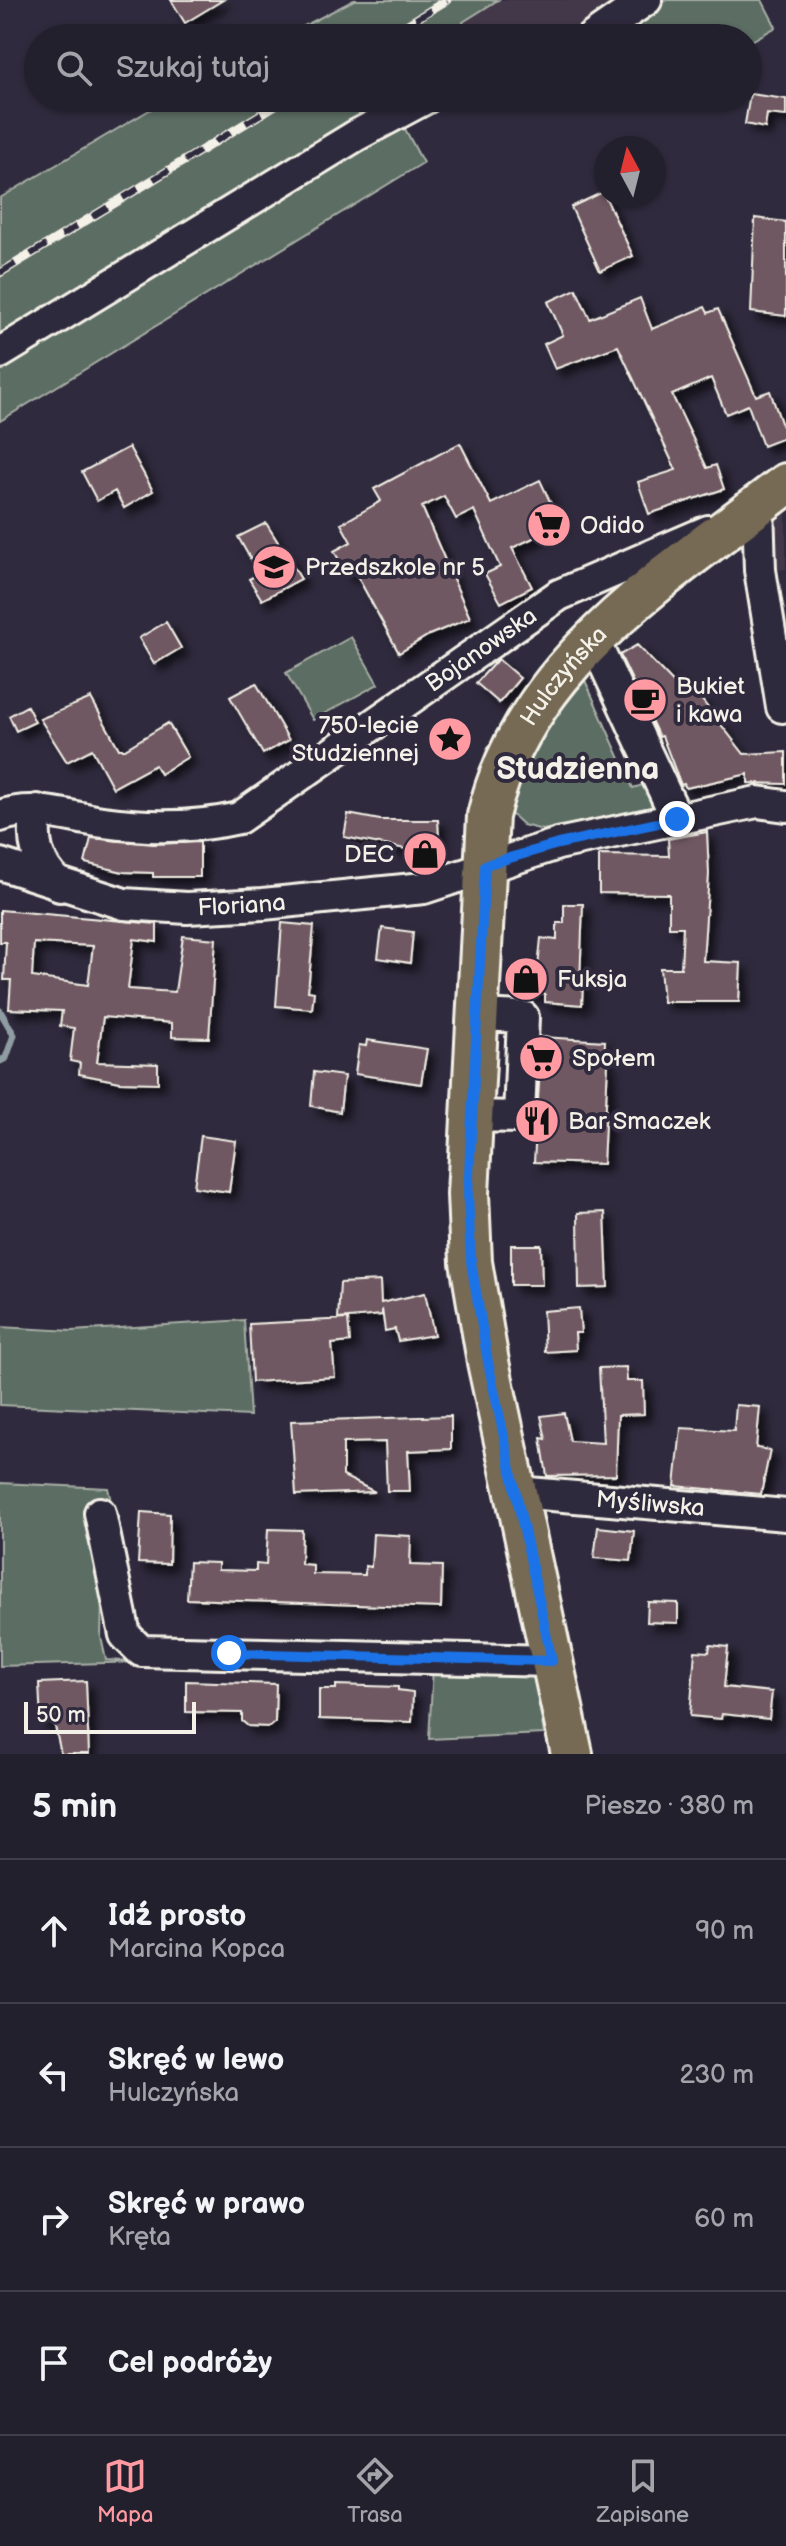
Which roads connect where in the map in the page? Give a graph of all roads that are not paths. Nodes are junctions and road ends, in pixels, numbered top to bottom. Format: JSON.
{"nodes":[{"id":1,"x":646,"y":0,"type":"edge"},
{"id":2,"x":611,"y":24,"type":"edge"},
{"id":3,"x":400,"y":112,"type":"edge"},
{"id":4,"x":0,"y":353,"type":"edge"},
{"id":5,"x":763,"y":501,"type":"edge"},
{"id":6,"x":594,"y":641,"type":"junction"},
{"id":7,"x":782,"y":707,"type":"dead end"},
{"id":8,"x":786,"y":806,"type":"edge"},
{"id":9,"x":37,"y":810,"type":"junction"},
{"id":10,"x":0,"y":816,"type":"edge"},
{"id":11,"x":677,"y":819,"type":"junction"},
{"id":12,"x":0,"y":864,"type":"edge"},
{"id":13,"x":485,"y":865,"type":"junction"},
{"id":14,"x":60,"y":886,"type":"junction"},
{"id":15,"x":517,"y":1492,"type":"junction"},
{"id":16,"x":100,"y":1513,"type":"dead end"},
{"id":17,"x":786,"y":1515,"type":"edge"},
{"id":18,"x":552,"y":1661,"type":"junction"},
{"id":19,"x":572,"y":1754,"type":"edge"}],
"edges":[{"from":1,"to":2,"type":"street"},
{"from":3,"to":4,"type":"street"},
{"from":5,"to":6,"type":"main road","name":"Hulczyńska"},
{"from":5,"to":7,"type":"street"},
{"from":5,"to":9,"type":"street","name":"Bojanowska"},
{"from":6,"to":11,"type":"street"},
{"from":6,"to":13,"type":"main road","name":"Hulczyńska"},
{"from":8,"to":11,"type":"street","name":"Floriana"},
{"from":9,"to":10,"type":"street","name":"Bojanowska"},
{"from":9,"to":14,"type":"street"},
{"from":11,"to":13,"type":"street","name":"Floriana"},
{"from":12,"to":14,"type":"street","name":"Floriana"},
{"from":13,"to":14,"type":"street","name":"Floriana"},
{"from":13,"to":15,"type":"main road","name":"Hulczyńska"},
{"from":15,"to":17,"type":"street","name":"Myśliwska"},
{"from":15,"to":18,"type":"main road","name":"Hulczyńska"},
{"from":16,"to":18,"type":"street"},
{"from":18,"to":19,"type":"main road","name":"Hulczyńska"}]}
